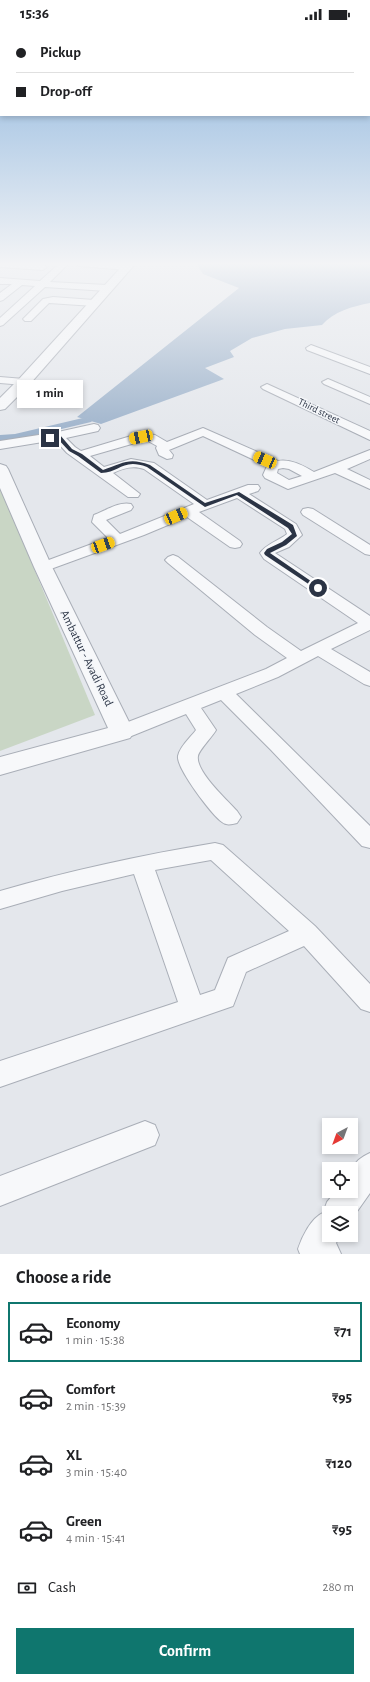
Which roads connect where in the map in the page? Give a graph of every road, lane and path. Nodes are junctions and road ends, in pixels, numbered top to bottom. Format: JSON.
{"nodes":[{"id":1,"x":79,"y":320,"type":"edge"},
{"id":2,"x":311,"y":348,"type":"dead end"},
{"id":3,"x":370,"y":371,"type":"edge"},
{"id":4,"x":0,"y":380,"type":"edge"},
{"id":5,"x":24,"y":382,"type":"junction"},
{"id":6,"x":328,"y":382,"type":"dead end"},
{"id":7,"x":267,"y":387,"type":"dead end"},
{"id":8,"x":370,"y":401,"type":"edge"},
{"id":9,"x":0,"y":406,"type":"edge"},
{"id":10,"x":94,"y":428,"type":"dead end"},
{"id":11,"x":58,"y":436,"type":"junction"},
{"id":12,"x":370,"y":436,"type":"edge"},
{"id":13,"x":0,"y":445,"type":"edge"},
{"id":14,"x":370,"y":454,"type":"edge"},
{"id":15,"x":80,"y":455,"type":"junction"},
{"id":16,"x":276,"y":465,"type":"junction"},
{"id":17,"x":0,"y":469,"type":"edge"},
{"id":18,"x":337,"y":469,"type":"junction"},
{"id":19,"x":103,"y":472,"type":"junction"},
{"id":20,"x":313,"y":477,"type":"junction"},
{"id":21,"x":370,"y":485,"type":"edge"},
{"id":22,"x":253,"y":488,"type":"dead end"},
{"id":23,"x":238,"y":493,"type":"junction"},
{"id":24,"x":133,"y":494,"type":"dead end"},
{"id":25,"x":205,"y":505,"type":"junction"},
{"id":26,"x":126,"y":507,"type":"dead end"},
{"id":27,"x":188,"y":511,"type":"junction"},
{"id":28,"x":308,"y":512,"type":"dead end"},
{"id":29,"x":118,"y":540,"type":"junction"},
{"id":30,"x":235,"y":544,"type":"dead end"},
{"id":31,"x":370,"y":551,"type":"edge"},
{"id":32,"x":173,"y":560,"type":"dead end"},
{"id":33,"x":43,"y":567,"type":"junction"},
{"id":34,"x":370,"y":623,"type":"edge"},
{"id":35,"x":320,"y":650,"type":"junction"},
{"id":36,"x":300,"y":659,"type":"junction"},
{"id":37,"x":370,"y":680,"type":"edge"},
{"id":38,"x":224,"y":692,"type":"junction"},
{"id":39,"x":190,"y":706,"type":"junction"},
{"id":40,"x":122,"y":732,"type":"junction"},
{"id":41,"x":0,"y":766,"type":"edge"},
{"id":42,"x":230,"y":817,"type":"dead end"},
{"id":43,"x":370,"y":840,"type":"edge"},
{"id":44,"x":142,"y":864,"type":"junction"},
{"id":45,"x":0,"y":900,"type":"edge"},
{"id":46,"x":307,"y":933,"type":"junction"},
{"id":47,"x":370,"y":1001,"type":"edge"},
{"id":48,"x":193,"y":1008,"type":"junction"},
{"id":49,"x":0,"y":1074,"type":"edge"},
{"id":50,"x":145,"y":1135,"type":"dead end"},
{"id":51,"x":370,"y":1168,"type":"edge"},
{"id":52,"x":0,"y":1191,"type":"edge"},
{"id":53,"x":343,"y":1206,"type":"edge"},
{"id":54,"x":322,"y":1236,"type":"edge"},
{"id":55,"x":325,"y":1254,"type":"edge"}],
"edges":[{"from":1,"to":5,"type":"street"},
{"from":2,"to":3,"type":"street"},
{"from":4,"to":5,"type":"street"},
{"from":5,"to":9,"type":"street"},
{"from":6,"to":8,"type":"street"},
{"from":7,"to":12,"type":"street","name":"Third street"},
{"from":10,"to":11,"type":"street"},
{"from":11,"to":13,"type":"street"},
{"from":11,"to":15,"type":"street"},
{"from":14,"to":18,"type":"street"},
{"from":15,"to":16,"type":"street"},
{"from":15,"to":19,"type":"street"},
{"from":16,"to":20,"type":"street"},
{"from":16,"to":20,"type":"street"},
{"from":17,"to":33,"type":"street","name":"Ambattur - Avadi Road"},
{"from":18,"to":20,"type":"street"},
{"from":18,"to":21,"type":"street"},
{"from":19,"to":24,"type":"street"},
{"from":19,"to":25,"type":"street"},
{"from":22,"to":23,"type":"street"},
{"from":23,"to":25,"type":"street"},
{"from":23,"to":34,"type":"street"},
{"from":25,"to":27,"type":"street"},
{"from":26,"to":29,"type":"street"},
{"from":27,"to":29,"type":"street"},
{"from":27,"to":30,"type":"street"},
{"from":28,"to":31,"type":"street"},
{"from":29,"to":33,"type":"street"},
{"from":32,"to":36,"type":"street"},
{"from":33,"to":40,"type":"street","name":"Ambattur - Avadi Road"},
{"from":34,"to":35,"type":"street"},
{"from":35,"to":36,"type":"street"},
{"from":35,"to":37,"type":"street"},
{"from":36,"to":38,"type":"street"},
{"from":38,"to":39,"type":"street"},
{"from":38,"to":43,"type":"street"},
{"from":39,"to":40,"type":"street"},
{"from":39,"to":42,"type":"street"},
{"from":40,"to":41,"type":"street"},
{"from":44,"to":45,"type":"street"},
{"from":44,"to":46,"type":"street"},
{"from":44,"to":48,"type":"street"},
{"from":46,"to":47,"type":"street"},
{"from":46,"to":48,"type":"street"},
{"from":48,"to":49,"type":"street"},
{"from":50,"to":52,"type":"street"},
{"from":51,"to":53,"type":"street"},
{"from":54,"to":55,"type":"street"}]}
